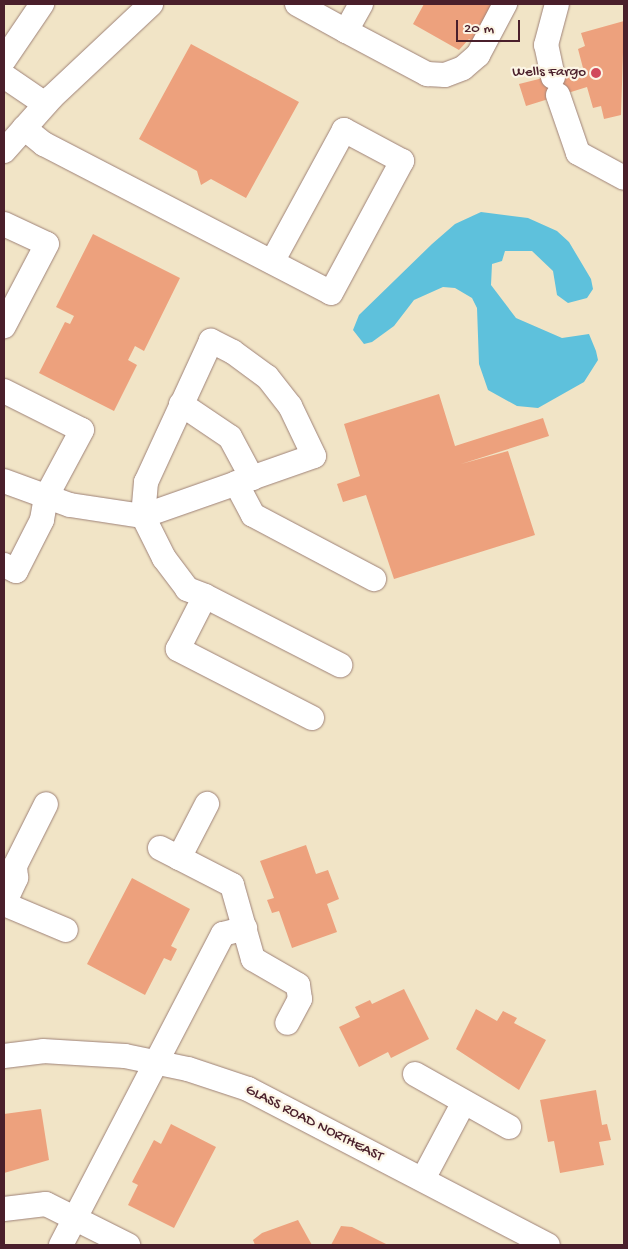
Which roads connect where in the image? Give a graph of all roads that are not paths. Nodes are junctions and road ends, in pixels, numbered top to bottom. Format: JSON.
{"nodes":[{"id":1,"x":42,"y":4,"type":"edge"},
{"id":2,"x":152,"y":4,"type":"edge"},
{"id":3,"x":297,"y":4,"type":"edge"},
{"id":4,"x":361,"y":4,"type":"edge"},
{"id":5,"x":505,"y":4,"type":"edge"},
{"id":6,"x":557,"y":4,"type":"edge"},
{"id":7,"x":346,"y":31,"type":"junction"},
{"id":8,"x":4,"y":60,"type":"edge"},
{"id":9,"x":4,"y":76,"type":"edge"},
{"id":10,"x":45,"y":104,"type":"junction"},
{"id":11,"x":24,"y":128,"type":"junction"},
{"id":12,"x":4,"y":150,"type":"edge"},
{"id":13,"x":624,"y":178,"type":"edge"},
{"id":14,"x":4,"y":224,"type":"edge"},
{"id":15,"x":272,"y":262,"type":"junction"},
{"id":16,"x":4,"y":326,"type":"edge"},
{"id":17,"x":4,"y":391,"type":"edge"},
{"id":18,"x":181,"y":404,"type":"junction"},
{"id":19,"x":244,"y":480,"type":"junction"},
{"id":20,"x":4,"y":481,"type":"edge"},
{"id":21,"x":46,"y":497,"type":"junction"},
{"id":22,"x":143,"y":516,"type":"junction"},
{"id":23,"x":4,"y":565,"type":"edge"},
{"id":24,"x":374,"y":579,"type":"dead end"},
{"id":25,"x":206,"y":596,"type":"junction"},
{"id":26,"x":340,"y":666,"type":"dead end"},
{"id":27,"x":312,"y":718,"type":"dead end"},
{"id":28,"x":46,"y":804,"type":"dead end"},
{"id":29,"x":207,"y":804,"type":"dead end"},
{"id":30,"x":4,"y":904,"type":"edge"},
{"id":31,"x":244,"y":928,"type":"junction"},
{"id":32,"x":66,"y":930,"type":"dead end"},
{"id":33,"x":288,"y":1023,"type":"dead end"},
{"id":34,"x":4,"y":1056,"type":"edge"},
{"id":35,"x":155,"y":1062,"type":"junction"},
{"id":36,"x":415,"y":1074,"type":"dead end"},
{"id":37,"x":464,"y":1102,"type":"junction"},
{"id":38,"x":509,"y":1127,"type":"dead end"},
{"id":39,"x":423,"y":1179,"type":"junction"},
{"id":40,"x":4,"y":1209,"type":"edge"},
{"id":41,"x":75,"y":1218,"type":"junction"},
{"id":42,"x":61,"y":1245,"type":"edge"},
{"id":43,"x":128,"y":1245,"type":"edge"},
{"id":44,"x":548,"y":1245,"type":"edge"}],
"edges":[{"from":1,"to":8,"type":"street"},
{"from":2,"to":10,"type":"street"},
{"from":3,"to":7,"type":"street"},
{"from":4,"to":7,"type":"street"},
{"from":5,"to":7,"type":"street"},
{"from":6,"to":13,"type":"street"},
{"from":9,"to":10,"type":"street"},
{"from":10,"to":11,"type":"street"},
{"from":11,"to":12,"type":"street"},
{"from":11,"to":15,"type":"street"},
{"from":14,"to":16,"type":"street"},
{"from":15,"to":15,"type":"street"},
{"from":17,"to":21,"type":"street"},
{"from":18,"to":19,"type":"street"},
{"from":18,"to":19,"type":"street"},
{"from":18,"to":22,"type":"street"},
{"from":19,"to":22,"type":"street"},
{"from":19,"to":24,"type":"street"},
{"from":20,"to":21,"type":"street"},
{"from":21,"to":22,"type":"street"},
{"from":21,"to":23,"type":"street"},
{"from":22,"to":25,"type":"street"},
{"from":25,"to":26,"type":"street"},
{"from":25,"to":27,"type":"street"},
{"from":28,"to":30,"type":"street"},
{"from":29,"to":31,"type":"street"},
{"from":30,"to":32,"type":"street"},
{"from":31,"to":33,"type":"street"},
{"from":31,"to":35,"type":"street"},
{"from":34,"to":35,"type":"street","name":"GLASS ROAD NORTHEAST"},
{"from":35,"to":39,"type":"street","name":"GLASS ROAD NORTHEAST"},
{"from":35,"to":41,"type":"street"},
{"from":36,"to":37,"type":"street"},
{"from":37,"to":38,"type":"street"},
{"from":37,"to":39,"type":"street"},
{"from":39,"to":44,"type":"street","name":"GLASS ROAD NORTHEAST"},
{"from":40,"to":41,"type":"street"},
{"from":41,"to":42,"type":"street"},
{"from":41,"to":43,"type":"street"}]}
